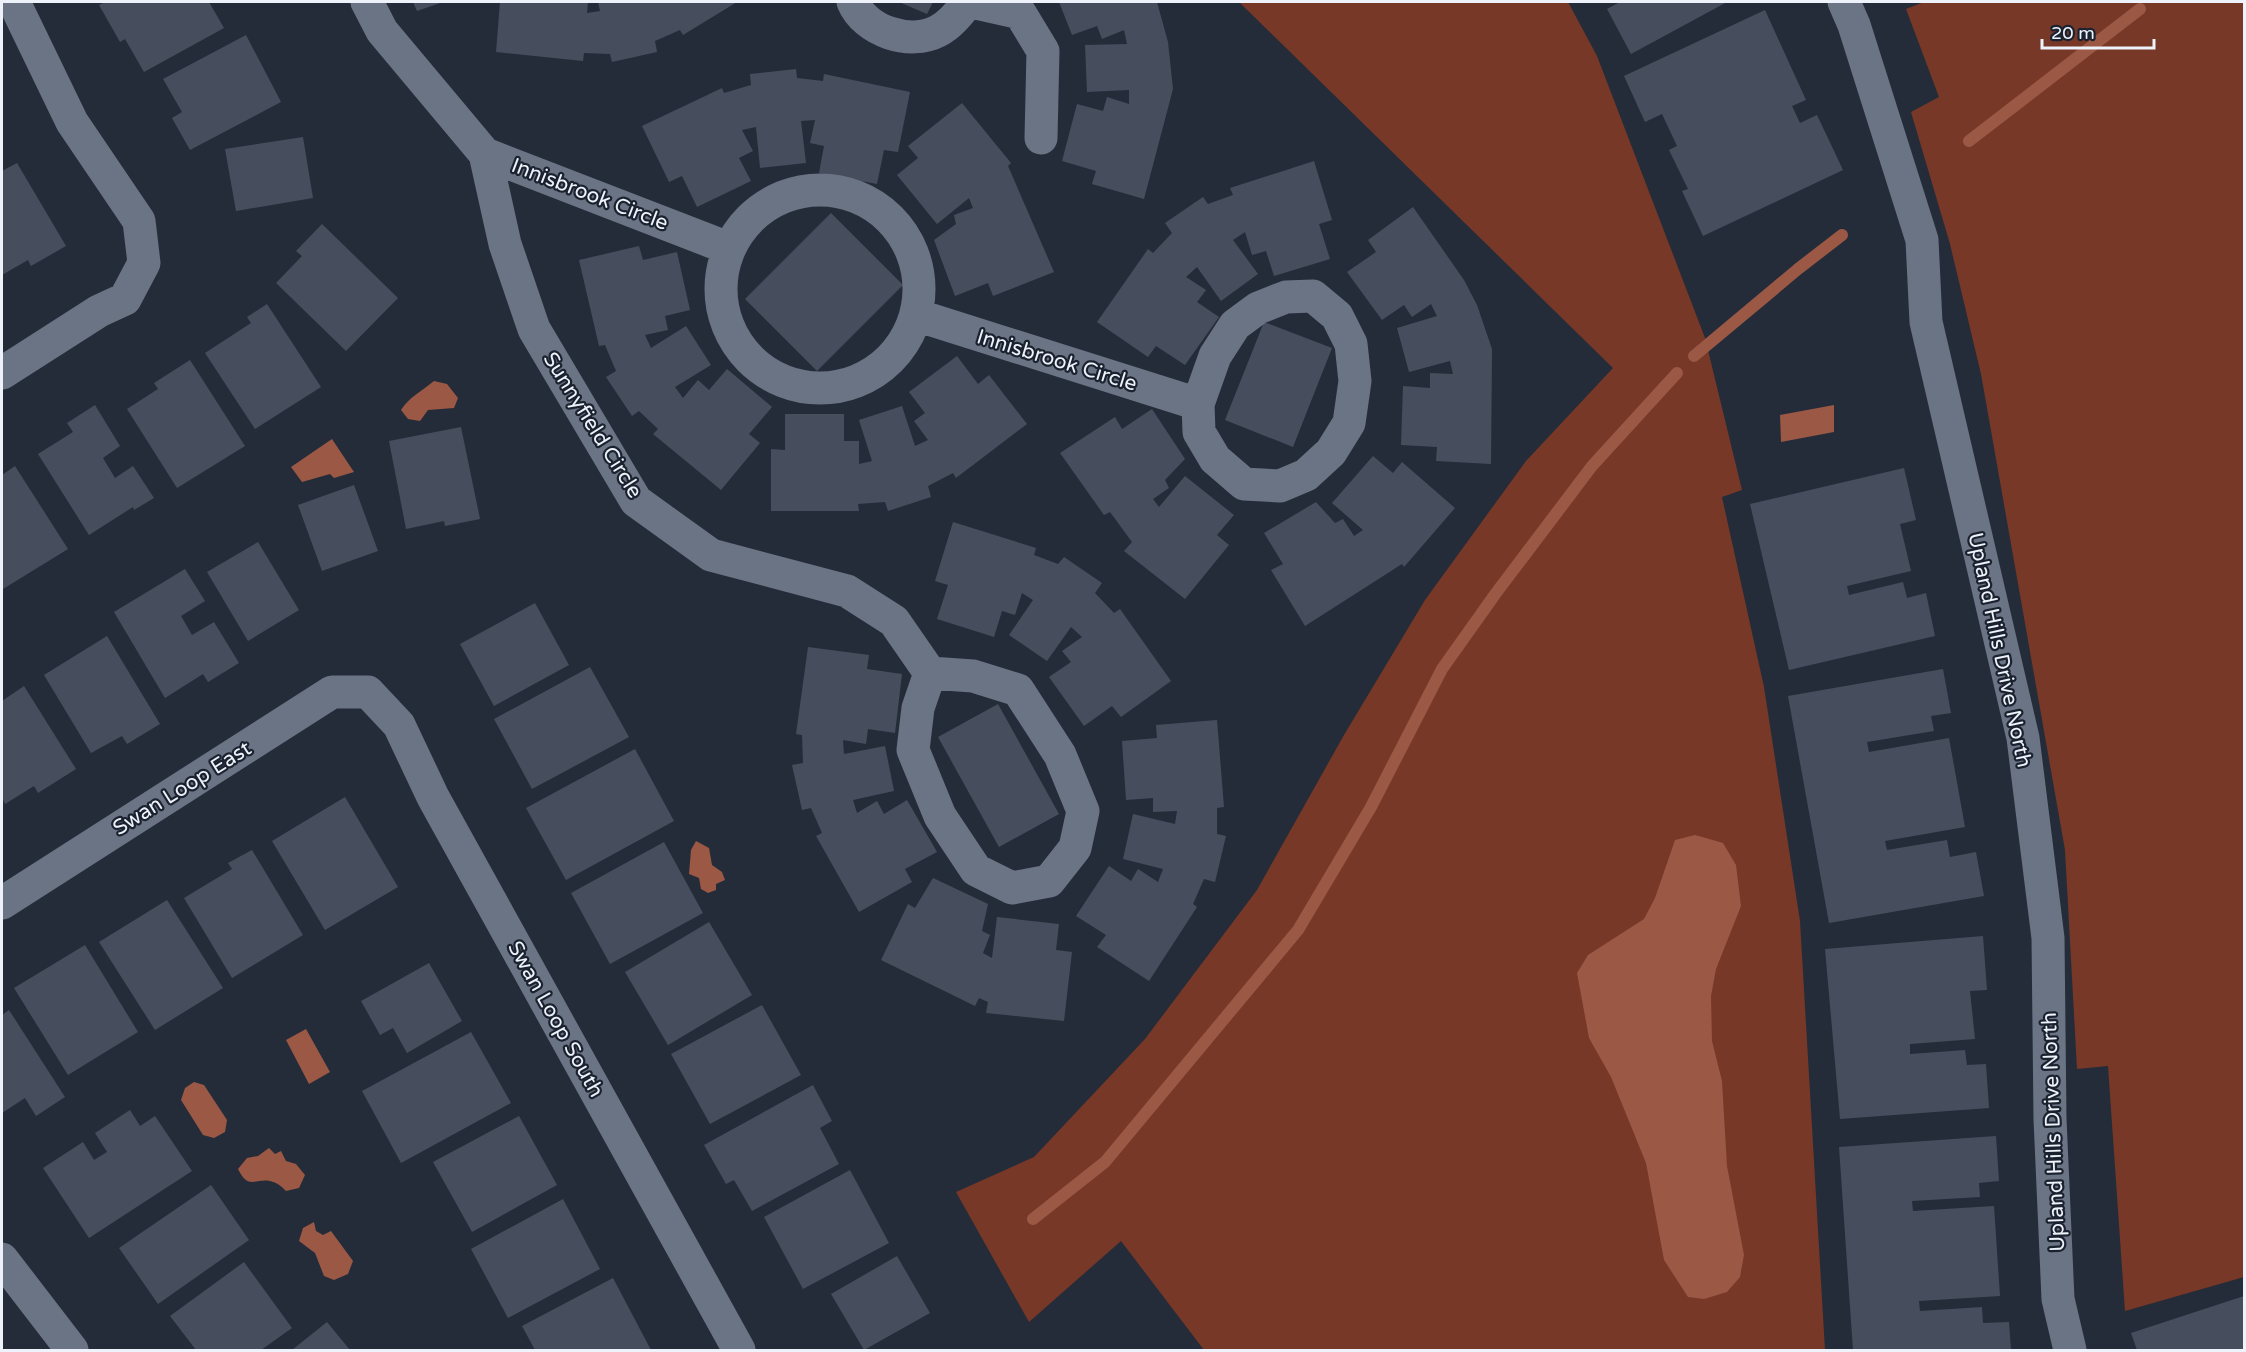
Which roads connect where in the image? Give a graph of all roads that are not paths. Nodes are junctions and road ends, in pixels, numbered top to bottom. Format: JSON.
{"nodes":[{"id":1,"x":14,"y":2,"type":"edge"},
{"id":2,"x":367,"y":2,"type":"edge"},
{"id":3,"x":853,"y":2,"type":"edge"},
{"id":4,"x":970,"y":2,"type":"edge"},
{"id":5,"x":1844,"y":2,"type":"edge"},
{"id":6,"x":1041,"y":138,"type":"dead end"},
{"id":7,"x":485,"y":154,"type":"junction"},
{"id":8,"x":728,"y":248,"type":"junction"},
{"id":9,"x":916,"y":315,"type":"junction"},
{"id":10,"x":2,"y":373,"type":"edge"},
{"id":11,"x":1198,"y":404,"type":"junction"},
{"id":12,"x":930,"y":673,"type":"junction"},
{"id":13,"x":368,"y":693,"type":"joint"},
{"id":14,"x":2,"y":903,"type":"edge"},
{"id":15,"x":2,"y":1259,"type":"edge"},
{"id":16,"x":72,"y":1350,"type":"edge"},
{"id":17,"x":739,"y":1350,"type":"edge"},
{"id":18,"x":2070,"y":1350,"type":"edge"}],
"edges":[{"from":1,"to":10,"type":"street"},
{"from":2,"to":7,"type":"street"},
{"from":3,"to":4,"type":"street"},
{"from":4,"to":6,"type":"street"},
{"from":5,"to":18,"type":"street","name":"Upland Hills Drive North"},
{"from":7,"to":8,"type":"street","name":"Innisbrook Circle"},
{"from":7,"to":12,"type":"street","name":"Sunnyfield Circle"},
{"from":8,"to":9,"type":"street"},
{"from":8,"to":9,"type":"street"},
{"from":9,"to":11,"type":"street","name":"Innisbrook Circle"},
{"from":11,"to":11,"type":"street"},
{"from":12,"to":12,"type":"street"},
{"from":13,"to":14,"type":"street","name":"Swan Loop East"},
{"from":13,"to":17,"type":"street","name":"Swan Loop South"},
{"from":15,"to":16,"type":"street"}]}
